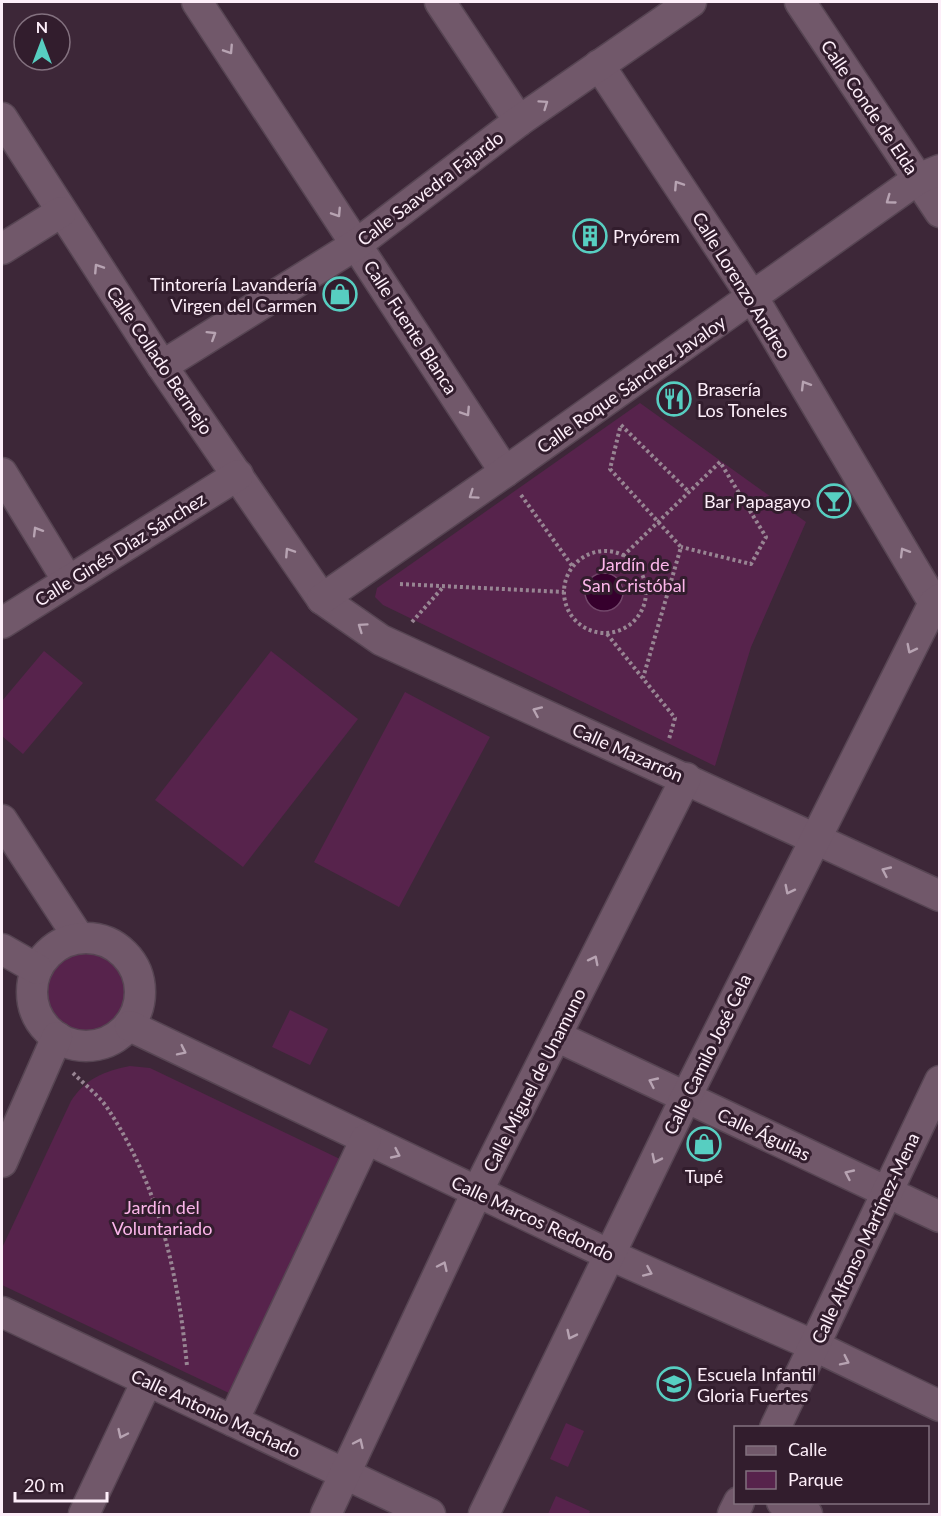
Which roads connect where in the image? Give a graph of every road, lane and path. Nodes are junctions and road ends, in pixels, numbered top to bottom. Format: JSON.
{"nodes":[{"id":1,"x":197,"y":2,"type":"edge"},
{"id":2,"x":440,"y":2,"type":"edge"},
{"id":3,"x":691,"y":2,"type":"edge"},
{"id":4,"x":800,"y":2,"type":"edge"},
{"id":5,"x":599,"y":65,"type":"junction"},
{"id":6,"x":2,"y":118,"type":"edge"},
{"id":7,"x":519,"y":121,"type":"junction"},
{"id":8,"x":929,"y":174,"type":"edge"},
{"id":9,"x":62,"y":212,"type":"junction"},
{"id":10,"x":939,"y":212,"type":"edge"},
{"id":11,"x":357,"y":244,"type":"junction"},
{"id":12,"x":2,"y":249,"type":"edge"},
{"id":13,"x":753,"y":298,"type":"junction"},
{"id":14,"x":162,"y":366,"type":"junction"},
{"id":15,"x":613,"y":413,"type":"junction"},
{"id":16,"x":506,"y":472,"type":"junction"},
{"id":17,"x":2,"y":473,"type":"edge"},
{"id":18,"x":238,"y":475,"type":"junction"},
{"id":19,"x":689,"y":492,"type":"junction"},
{"id":20,"x":658,"y":521,"type":"junction"},
{"id":21,"x":681,"y":547,"type":"junction"},
{"id":22,"x":623,"y":556,"type":"junction"},
{"id":23,"x":573,"y":567,"type":"junction"},
{"id":24,"x":68,"y":581,"type":"junction"},
{"id":25,"x":348,"y":582,"type":"junction"},
{"id":26,"x":444,"y":586,"type":"junction"},
{"id":27,"x":564,"y":592,"type":"junction"},
{"id":28,"x":322,"y":600,"type":"junction"},
{"id":29,"x":937,"y":601,"type":"edge"},
{"id":30,"x":2,"y":623,"type":"edge"},
{"id":31,"x":607,"y":633,"type":"junction"},
{"id":32,"x":391,"y":644,"type":"junction"},
{"id":33,"x":643,"y":678,"type":"junction"},
{"id":34,"x":673,"y":773,"type":"junction"},
{"id":35,"x":2,"y":820,"type":"edge"},
{"id":36,"x":815,"y":838,"type":"junction"},
{"id":37,"x":939,"y":896,"type":"edge"},
{"id":38,"x":79,"y":938,"type":"junction"},
{"id":39,"x":2,"y":949,"type":"edge"},
{"id":40,"x":37,"y":969,"type":"junction"},
{"id":41,"x":130,"y":1026,"type":"junction"},
{"id":42,"x":556,"y":1036,"type":"junction"},
{"id":43,"x":54,"y":1045,"type":"junction"},
{"id":44,"x":939,"y":1081,"type":"edge"},
{"id":45,"x":686,"y":1097,"type":"junction"},
{"id":46,"x":366,"y":1139,"type":"junction"},
{"id":47,"x":2,"y":1162,"type":"edge"},
{"id":48,"x":477,"y":1192,"type":"junction"},
{"id":49,"x":887,"y":1192,"type":"junction"},
{"id":50,"x":939,"y":1217,"type":"edge"},
{"id":51,"x":610,"y":1255,"type":"junction"},
{"id":52,"x":2,"y":1312,"type":"edge"},
{"id":53,"x":814,"y":1346,"type":"junction"},
{"id":54,"x":147,"y":1381,"type":"junction"},
{"id":55,"x":190,"y":1401,"type":"junction"},
{"id":56,"x":939,"y":1406,"type":"edge"},
{"id":57,"x":233,"y":1421,"type":"junction"},
{"id":58,"x":776,"y":1426,"type":"edge"},
{"id":59,"x":345,"y":1474,"type":"junction"},
{"id":60,"x":784,"y":1504,"type":"edge"},
{"id":61,"x":84,"y":1515,"type":"edge"},
{"id":62,"x":326,"y":1515,"type":"edge"},
{"id":63,"x":430,"y":1515,"type":"edge"},
{"id":64,"x":484,"y":1515,"type":"edge"},
{"id":65,"x":807,"y":1515,"type":"edge"}],
"edges":[{"from":1,"to":11,"type":"street","name":"Calle Fuente Blanca","one_way":true},
{"from":2,"to":7,"type":"street"},
{"from":3,"to":5,"type":"street","name":"Calle Saavedra Fajardo"},
{"from":4,"to":8,"type":"street","name":"Calle Conde de Elda"},
{"from":7,"to":5,"type":"street","name":"Calle Saavedra Fajardo","one_way":true},
{"from":13,"to":5,"type":"street","name":"Calle Lorenzo Andreo","one_way":true},
{"from":6,"to":9,"type":"street","name":"Calle Collado Bermejo"},
{"from":7,"to":11,"type":"street","name":"Calle Saavedra Fajardo"},
{"from":8,"to":10,"type":"street","name":"Calle Conde de Elda"},
{"from":8,"to":13,"type":"street","name":"Calle Roque Sánchez Javaloy","one_way":true},
{"from":9,"to":12,"type":"street"},
{"from":14,"to":9,"type":"street","name":"Calle Collado Bermejo","one_way":true},
{"from":14,"to":11,"type":"street","name":"Calle Saavedra Fajardo","one_way":true},
{"from":11,"to":16,"type":"street","name":"Calle Fuente Blanca","one_way":true},
{"from":13,"to":15,"type":"street","name":"Calle Roque Sánchez Javaloy"},
{"from":29,"to":13,"type":"street","name":"Calle Lorenzo Andreo","one_way":true},
{"from":14,"to":18,"type":"street","name":"Calle Collado Bermejo"},
{"from":15,"to":16,"type":"street","name":"Calle Roque Sánchez Javaloy"},
{"from":15,"to":19,"type":"path"},
{"from":15,"to":20,"type":"path"},
{"from":16,"to":23,"type":"path"},
{"from":16,"to":25,"type":"street","name":"Calle Roque Sánchez Javaloy","one_way":true},
{"from":24,"to":17,"type":"street","one_way":true},
{"from":18,"to":24,"type":"street","name":"Calle Ginés Díaz Sánchez"},
{"from":28,"to":18,"type":"street","name":"Calle Collado Bermejo","one_way":true},
{"from":19,"to":20,"type":"path"},
{"from":19,"to":21,"type":"path"},
{"from":20,"to":21,"type":"path"},
{"from":20,"to":22,"type":"path"},
{"from":21,"to":33,"type":"path"},
{"from":22,"to":23,"type":"path"},
{"from":22,"to":31,"type":"path"},
{"from":23,"to":27,"type":"path"},
{"from":24,"to":30,"type":"street","name":"Calle Ginés Díaz Sánchez"},
{"from":25,"to":26,"type":"path"},
{"from":25,"to":28,"type":"street","name":"Calle Roque Sánchez Javaloy"},
{"from":26,"to":27,"type":"path"},
{"from":26,"to":32,"type":"path"},
{"from":27,"to":31,"type":"path"},
{"from":32,"to":28,"type":"street","name":"Calle Mazarrón","one_way":true},
{"from":29,"to":36,"type":"street","name":"Calle Camilo José Cela","one_way":true},
{"from":31,"to":33,"type":"path"},
{"from":34,"to":32,"type":"street","name":"Calle Mazarrón","one_way":true},
{"from":33,"to":34,"type":"path"},
{"from":34,"to":36,"type":"street","name":"Calle Mazarrón"},
{"from":42,"to":34,"type":"street","name":"Calle Miguel de Unamuno","one_way":true},
{"from":35,"to":38,"type":"street"},
{"from":37,"to":36,"type":"street","name":"Calle Mazarrón","one_way":true},
{"from":36,"to":45,"type":"street","name":"Calle Camilo José Cela","one_way":true},
{"from":38,"to":40,"type":"street"},
{"from":38,"to":41,"type":"street"},
{"from":39,"to":40,"type":"street"},
{"from":40,"to":43,"type":"street"},
{"from":41,"to":43,"type":"street"},
{"from":41,"to":46,"type":"street","name":"Calle Marcos Redondo","one_way":true},
{"from":45,"to":42,"type":"street","name":"Calle Águilas","one_way":true},
{"from":42,"to":48,"type":"street","name":"Calle Miguel de Unamuno"},
{"from":43,"to":47,"type":"street"},
{"from":43,"to":55,"type":"path"},
{"from":44,"to":49,"type":"street","name":"Calle Alfonso Martínez-Mena"},
{"from":49,"to":45,"type":"street","name":"Calle Águilas","one_way":true},
{"from":45,"to":51,"type":"street","name":"Calle Camilo José Cela","one_way":true},
{"from":46,"to":48,"type":"street","name":"Calle Marcos Redondo","one_way":true},
{"from":46,"to":57,"type":"street"},
{"from":48,"to":51,"type":"street","name":"Calle Marcos Redondo"},
{"from":59,"to":48,"type":"street","name":"Calle Miguel de Unamuno","one_way":true},
{"from":49,"to":50,"type":"street","name":"Calle Águilas"},
{"from":49,"to":53,"type":"street","name":"Calle Alfonso Martínez-Mena"},
{"from":51,"to":53,"type":"street","name":"Calle Marcos Redondo","one_way":true},
{"from":51,"to":64,"type":"street","name":"Calle Camilo José Cela","one_way":true},
{"from":52,"to":54,"type":"street","name":"Calle Antonio Machado"},
{"from":53,"to":56,"type":"street","name":"Calle Marcos Redondo","one_way":true},
{"from":53,"to":58,"type":"street","name":"Calle Alfonso Martínez-Mena"},
{"from":54,"to":55,"type":"street","name":"Calle Antonio Machado"},
{"from":54,"to":61,"type":"street","one_way":true},
{"from":55,"to":57,"type":"street","name":"Calle Antonio Machado"},
{"from":57,"to":59,"type":"street","name":"Calle Antonio Machado"},
{"from":59,"to":62,"type":"street","name":"Calle Miguel de Unamuno"},
{"from":59,"to":63,"type":"street","name":"Calle Antonio Machado"},
{"from":60,"to":65,"type":"street"}]}
